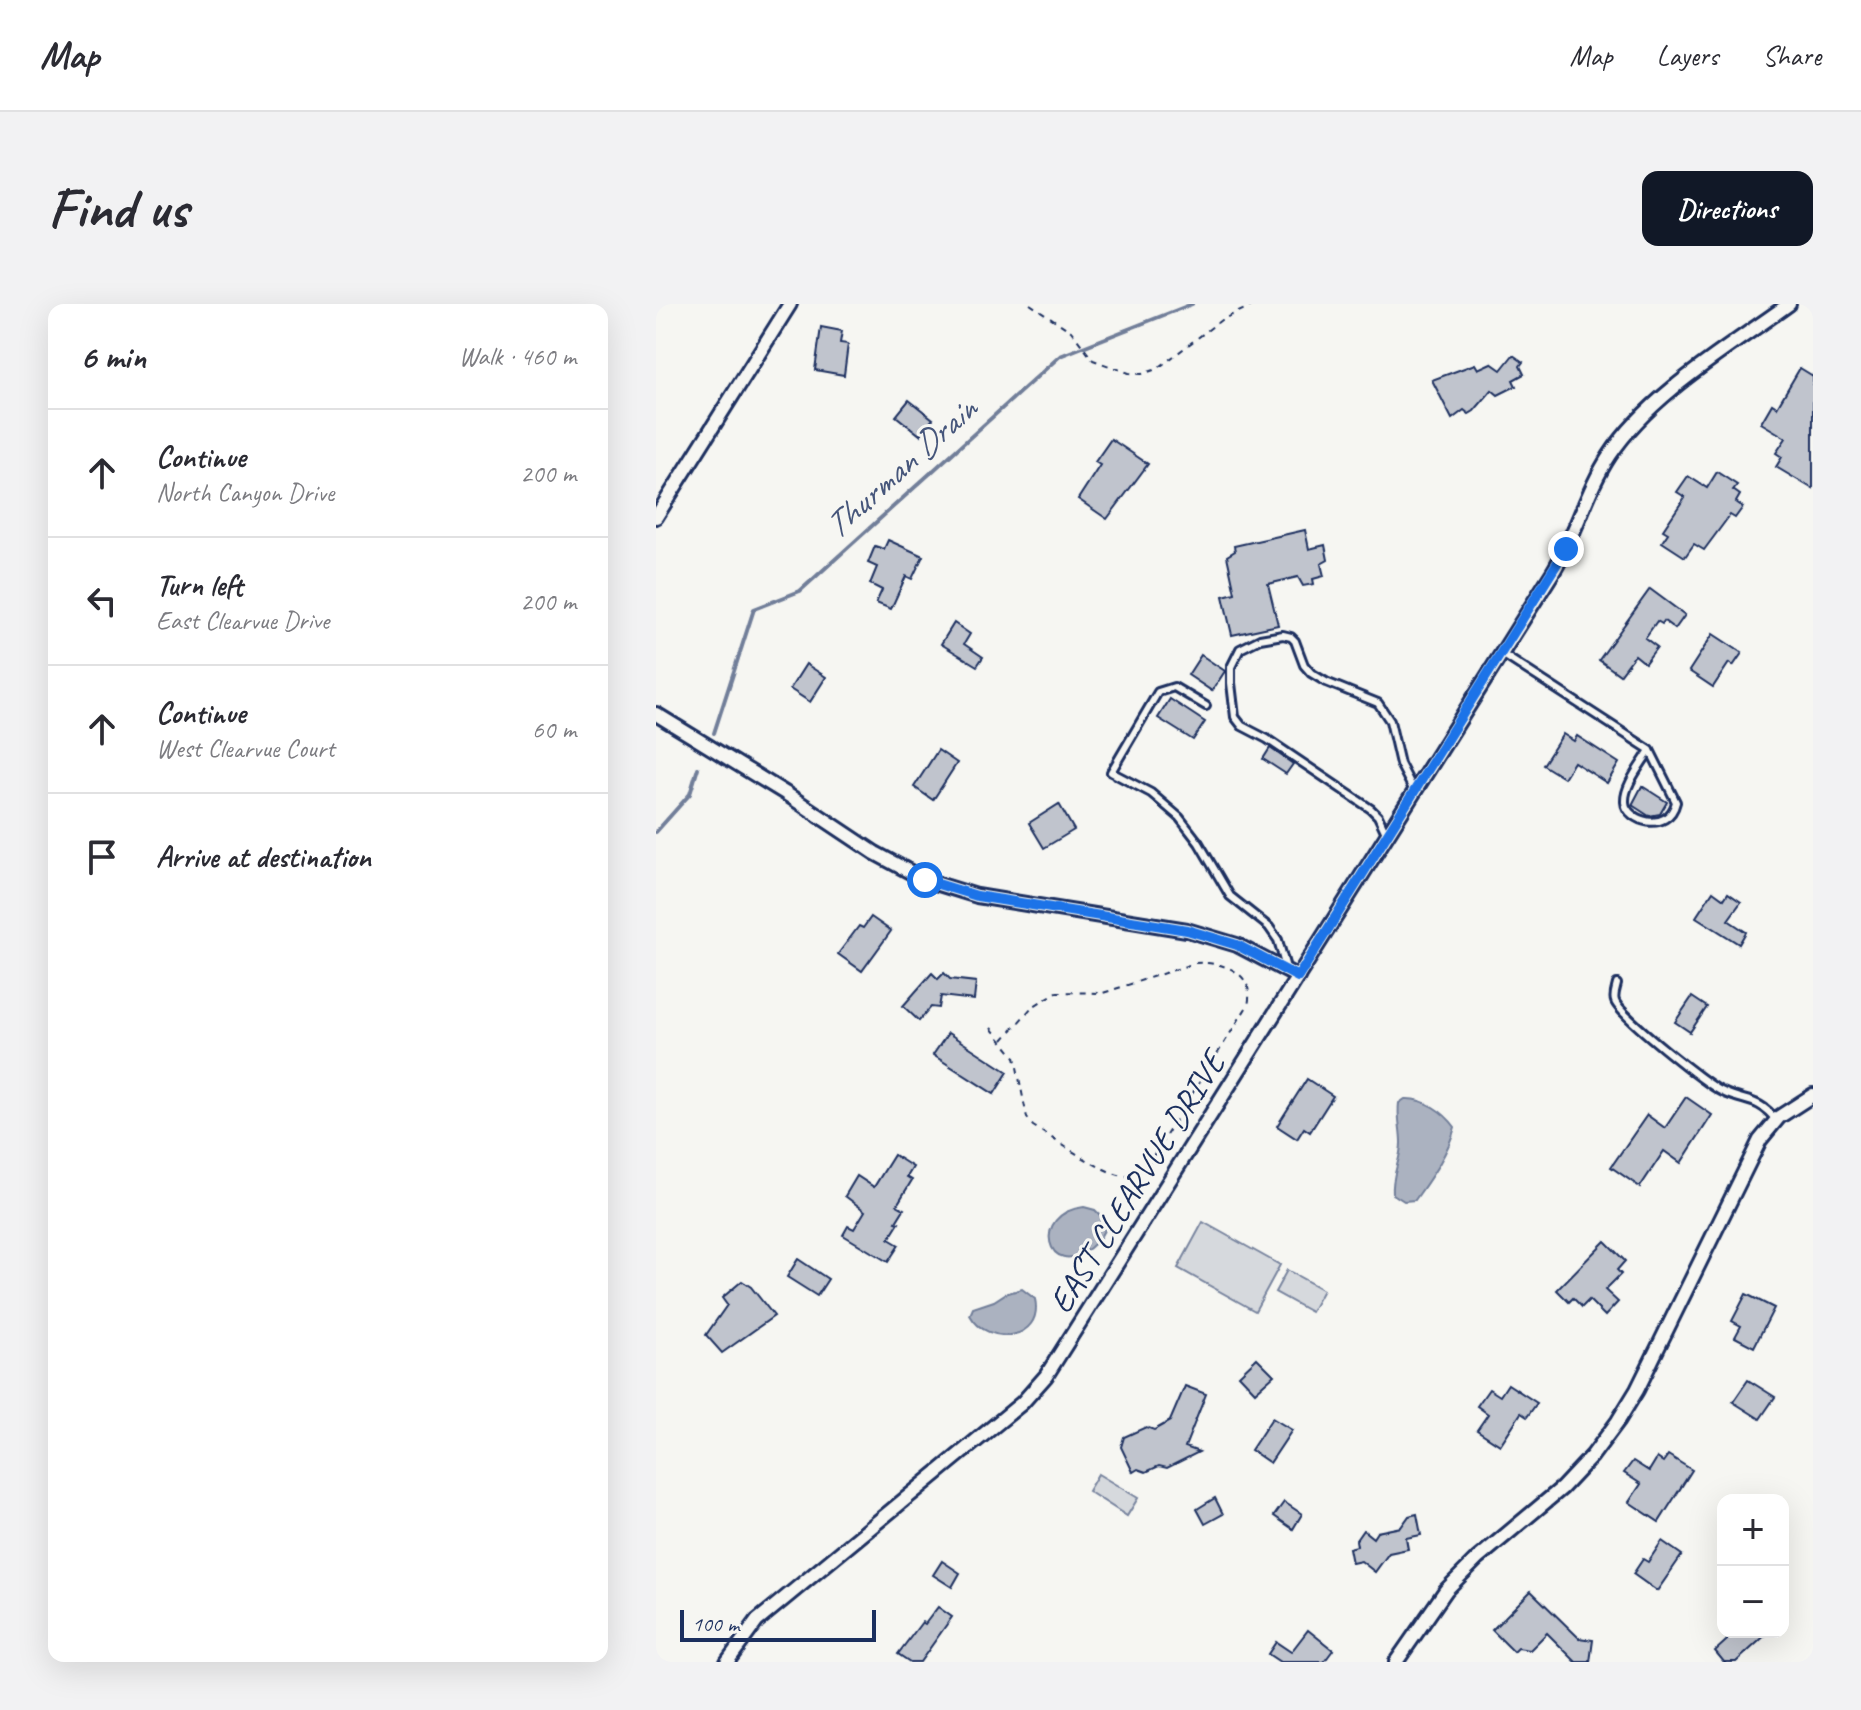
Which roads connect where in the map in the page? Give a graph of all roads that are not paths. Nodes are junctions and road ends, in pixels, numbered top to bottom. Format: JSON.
{"nodes":[{"id":1,"x":1789,"y":304,"type":"edge"},
{"id":2,"x":786,"y":306,"type":"edge"},
{"id":3,"x":656,"y":517,"type":"edge"},
{"id":4,"x":1502,"y":654,"type":"junction"},
{"id":5,"x":1206,"y":706,"type":"dead end"},
{"id":6,"x":656,"y":714,"type":"edge"},
{"id":7,"x":1650,"y":750,"type":"junction"},
{"id":8,"x":1415,"y":793,"type":"junction"},
{"id":9,"x":1387,"y":837,"type":"junction"},
{"id":10,"x":1292,"y":974,"type":"junction"},
{"id":11,"x":1617,"y":984,"type":"dead end"},
{"id":12,"x":1813,"y":1095,"type":"edge"},
{"id":13,"x":1776,"y":1120,"type":"junction"},
{"id":14,"x":727,"y":1662,"type":"edge"},
{"id":15,"x":1396,"y":1662,"type":"edge"}],
"edges":[{"from":1,"to":4,"type":"street","name":"EAST CLEARVUE DRIVE"},
{"from":2,"to":3,"type":"street"},
{"from":4,"to":7,"type":"lane"},
{"from":4,"to":8,"type":"street","name":"EAST CLEARVUE DRIVE"},
{"from":5,"to":10,"type":"lane"},
{"from":6,"to":10,"type":"street"},
{"from":7,"to":7,"type":"lane"},
{"from":8,"to":9,"type":"street","name":"EAST CLEARVUE DRIVE"},
{"from":8,"to":9,"type":"lane"},
{"from":9,"to":10,"type":"street","name":"EAST CLEARVUE DRIVE"},
{"from":10,"to":14,"type":"street","name":"EAST CLEARVUE DRIVE"},
{"from":11,"to":13,"type":"lane"},
{"from":12,"to":13,"type":"street"},
{"from":13,"to":15,"type":"street"}]}
